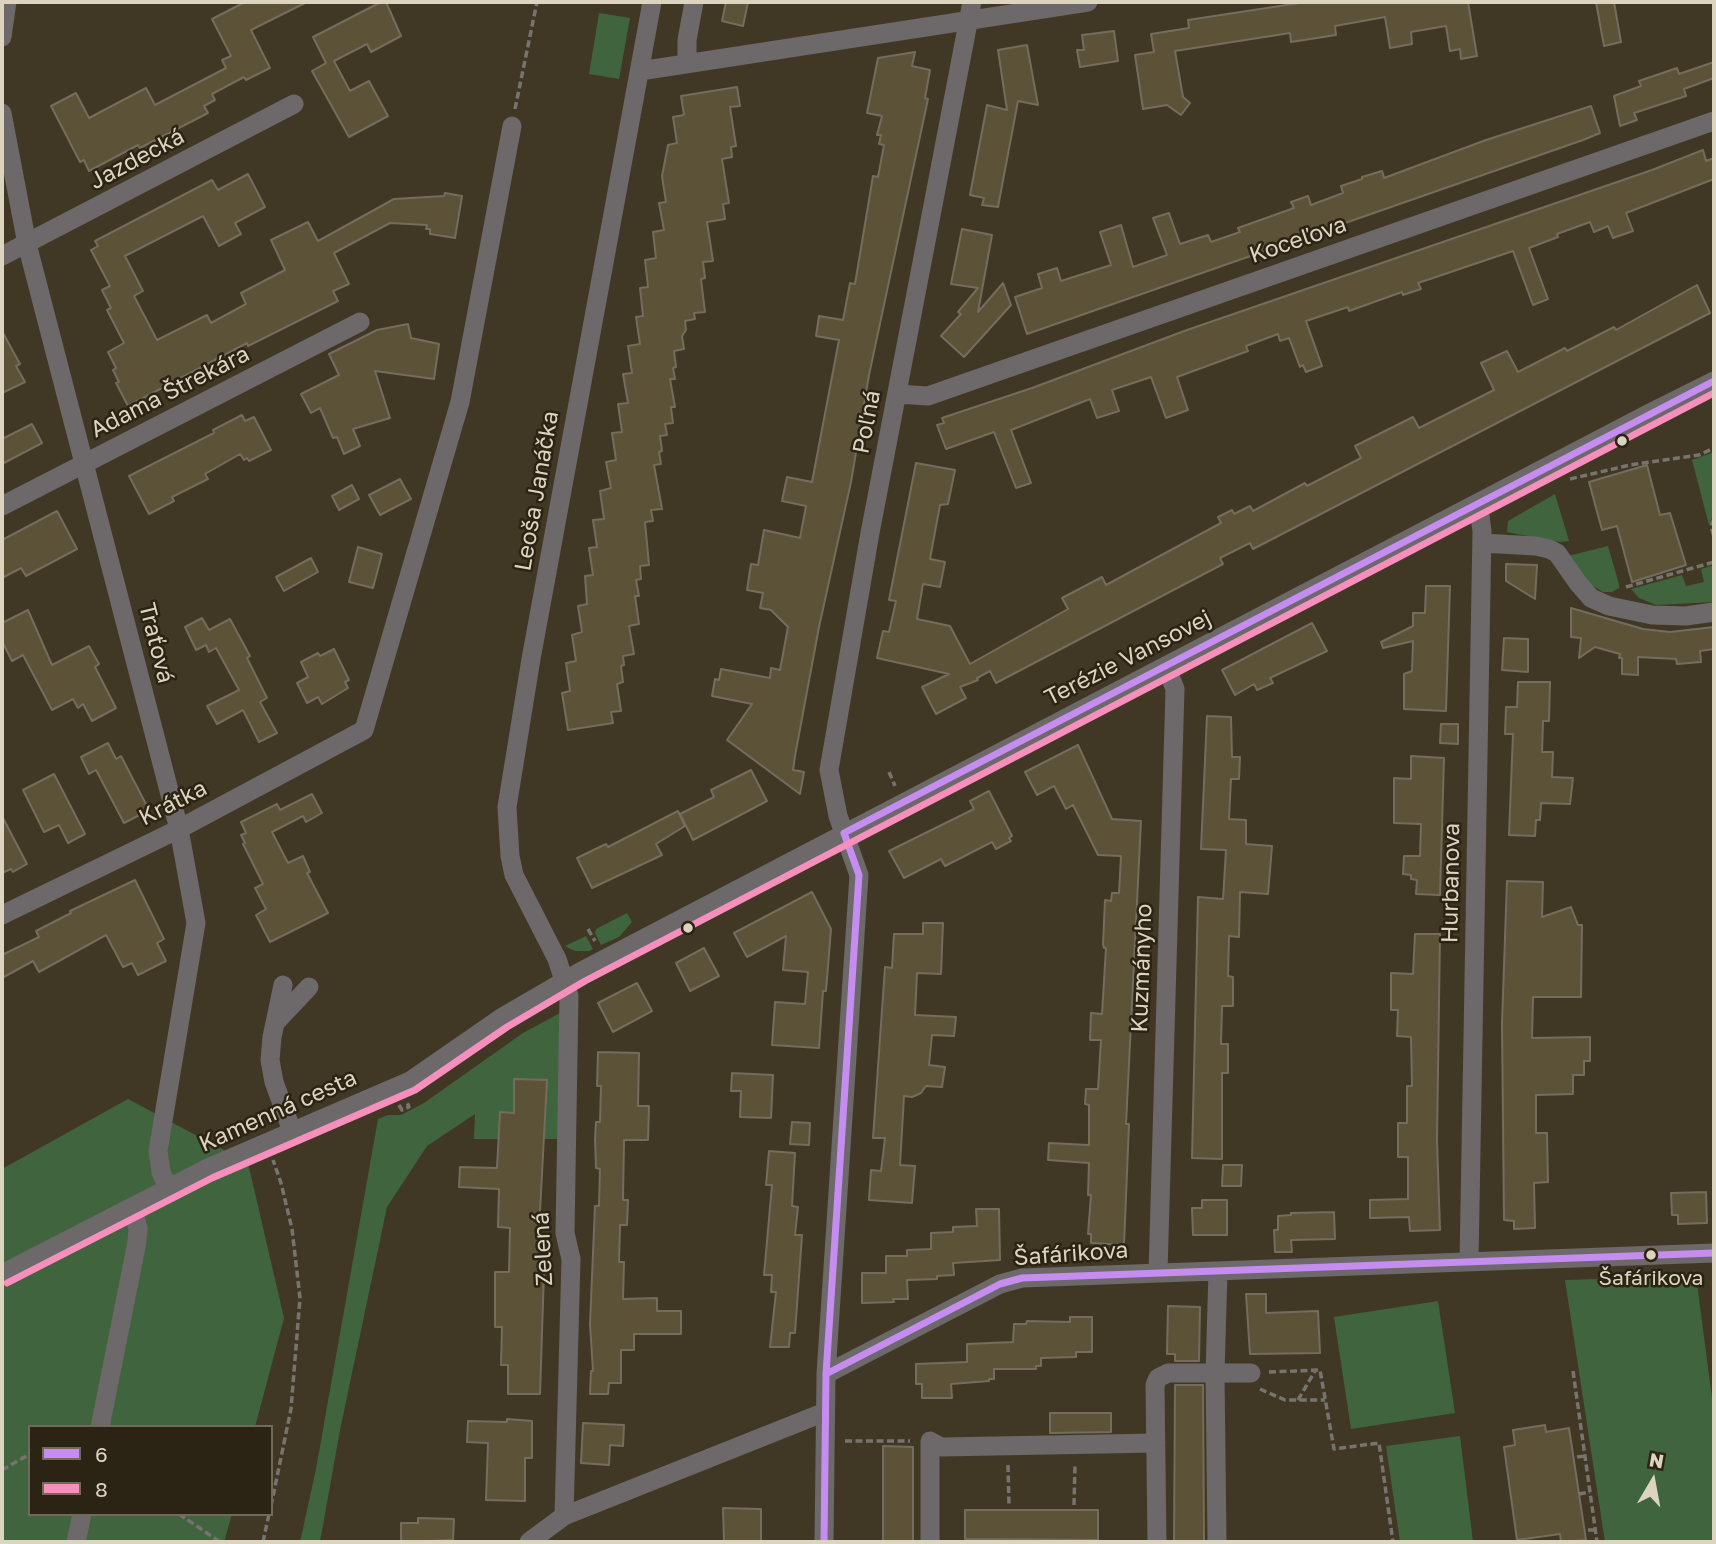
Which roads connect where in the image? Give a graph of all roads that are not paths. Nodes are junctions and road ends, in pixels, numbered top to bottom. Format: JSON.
{"nodes":[{"id":1,"x":7,"y":2,"type":"edge"},
{"id":2,"x":652,"y":2,"type":"edge"},
{"id":3,"x":694,"y":2,"type":"edge"},
{"id":4,"x":1088,"y":2,"type":"edge"},
{"id":5,"x":970,"y":11,"type":"edge"},
{"id":6,"x":2,"y":37,"type":"edge"},
{"id":7,"x":687,"y":64,"type":"junction"},
{"id":8,"x":640,"y":71,"type":"junction"},
{"id":9,"x":294,"y":104,"type":"dead end"},
{"id":10,"x":2,"y":113,"type":"edge"},
{"id":11,"x":1714,"y":121,"type":"edge"},
{"id":12,"x":512,"y":126,"type":"road end"},
{"id":13,"x":27,"y":244,"type":"junction"},
{"id":14,"x":2,"y":256,"type":"edge"},
{"id":15,"x":360,"y":322,"type":"dead end"},
{"id":16,"x":1714,"y":382,"type":"edge"},
{"id":17,"x":897,"y":394,"type":"junction"},
{"id":18,"x":85,"y":462,"type":"junction"},
{"id":19,"x":1476,"y":505,"type":"junction"},
{"id":20,"x":2,"y":506,"type":"edge"},
{"id":21,"x":1482,"y":543,"type":"junction"},
{"id":22,"x":1714,"y":612,"type":"edge"},
{"id":23,"x":1166,"y":666,"type":"junction"},
{"id":24,"x":179,"y":829,"type":"junction"},
{"id":25,"x":844,"y":833,"type":"junction"},
{"id":26,"x":2,"y":915,"type":"edge"},
{"id":27,"x":566,"y":980,"type":"junction"},
{"id":28,"x":283,"y":985,"type":"dead end"},
{"id":29,"x":309,"y":987,"type":"dead end"},
{"id":30,"x":274,"y":1024,"type":"junction"},
{"id":31,"x":292,"y":1130,"type":"junction"},
{"id":32,"x":168,"y":1188,"type":"junction"},
{"id":33,"x":132,"y":1207,"type":"junction"},
{"id":34,"x":1714,"y":1254,"type":"edge"},
{"id":35,"x":1469,"y":1262,"type":"junction"},
{"id":36,"x":1218,"y":1270,"type":"junction"},
{"id":37,"x":1158,"y":1272,"type":"junction"},
{"id":38,"x":2,"y":1274,"type":"edge"},
{"id":39,"x":1215,"y":1373,"type":"junction"},
{"id":40,"x":1251,"y":1373,"type":"road end"},
{"id":41,"x":826,"y":1374,"type":"junction"},
{"id":42,"x":825,"y":1412,"type":"junction"},
{"id":43,"x":100,"y":1425,"type":"edge"},
{"id":44,"x":1156,"y":1443,"type":"junction"},
{"id":45,"x":82,"y":1516,"type":"edge"},
{"id":46,"x":564,"y":1516,"type":"junction"},
{"id":47,"x":76,"y":1542,"type":"edge"},
{"id":48,"x":529,"y":1542,"type":"edge"},
{"id":49,"x":824,"y":1542,"type":"edge"},
{"id":50,"x":930,"y":1542,"type":"edge"},
{"id":51,"x":1157,"y":1542,"type":"edge"},
{"id":52,"x":1217,"y":1542,"type":"edge"}],
"edges":[{"from":1,"to":6,"type":"street"},
{"from":2,"to":8,"type":"street","name":"Leoša Janáčka"},
{"from":3,"to":7,"type":"street"},
{"from":4,"to":5,"type":"street"},
{"from":5,"to":7,"type":"street"},
{"from":5,"to":17,"type":"street","name":"Poľná"},
{"from":7,"to":8,"type":"street"},
{"from":8,"to":27,"type":"street","name":"Leoša Janáčka"},
{"from":9,"to":13,"type":"street","name":"Jazdecká"},
{"from":10,"to":13,"type":"street","name":"Traťová"},
{"from":11,"to":17,"type":"street","name":"Koceľova"},
{"from":12,"to":24,"type":"street","name":"Krátka"},
{"from":13,"to":14,"type":"street","name":"Jazdecká"},
{"from":13,"to":18,"type":"street","name":"Traťová"},
{"from":15,"to":18,"type":"street","name":"Adama Štrekára"},
{"from":16,"to":19,"type":"street","name":"Terézie Vansovej"},
{"from":17,"to":25,"type":"street","name":"Poľná"},
{"from":18,"to":20,"type":"street","name":"Adama Štrekára"},
{"from":18,"to":24,"type":"street","name":"Traťová"},
{"from":19,"to":21,"type":"street","name":"Hurbanova"},
{"from":19,"to":23,"type":"street","name":"Terézie Vansovej"},
{"from":21,"to":22,"type":"street"},
{"from":21,"to":35,"type":"street","name":"Hurbanova"},
{"from":23,"to":25,"type":"street","name":"Terézie Vansovej"},
{"from":23,"to":37,"type":"street","name":"Kuzmányho"},
{"from":24,"to":26,"type":"street","name":"Krátka"},
{"from":24,"to":32,"type":"street","name":"Traťová"},
{"from":25,"to":27,"type":"street","name":"Terézie Vansovej"},
{"from":25,"to":41,"type":"street","name":"Poľná"},
{"from":27,"to":31,"type":"street","name":"Kamenná cesta"},
{"from":27,"to":46,"type":"street","name":"Zelená"},
{"from":28,"to":30,"type":"street"},
{"from":29,"to":30,"type":"street"},
{"from":30,"to":31,"type":"street"},
{"from":31,"to":32,"type":"street","name":"Kamenná cesta"},
{"from":32,"to":33,"type":"street","name":"Kamenná cesta"},
{"from":33,"to":38,"type":"street","name":"Kamenná cesta"},
{"from":33,"to":43,"type":"street"},
{"from":34,"to":35,"type":"street","name":"Šafárikova"},
{"from":35,"to":36,"type":"street","name":"Šafárikova"},
{"from":36,"to":37,"type":"street","name":"Šafárikova"},
{"from":36,"to":39,"type":"street"},
{"from":37,"to":41,"type":"street","name":"Šafárikova"},
{"from":39,"to":40,"type":"street"},
{"from":39,"to":44,"type":"street"},
{"from":39,"to":52,"type":"street"},
{"from":41,"to":42,"type":"street"},
{"from":42,"to":46,"type":"street"},
{"from":42,"to":49,"type":"street"},
{"from":44,"to":50,"type":"street"},
{"from":44,"to":51,"type":"street"},
{"from":45,"to":47,"type":"street"},
{"from":46,"to":48,"type":"street"}]}
